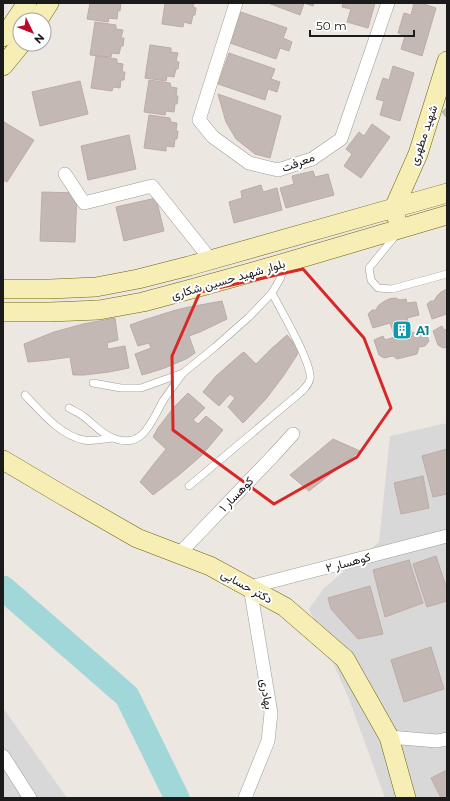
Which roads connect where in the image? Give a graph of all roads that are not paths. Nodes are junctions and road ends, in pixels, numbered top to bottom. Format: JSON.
{"nodes":[{"id":1,"x":27,"y":3,"type":"edge"},
{"id":2,"x":49,"y":3,"type":"edge"},
{"id":3,"x":236,"y":3,"type":"edge"},
{"id":4,"x":388,"y":3,"type":"edge"},
{"id":5,"x":43,"y":12,"type":"edge"},
{"id":6,"x":3,"y":37,"type":"edge"},
{"id":7,"x":14,"y":52,"type":"edge"},
{"id":8,"x":447,"y":61,"type":"edge"},
{"id":9,"x":3,"y":66,"type":"edge"},
{"id":10,"x":65,"y":174,"type":"dead end"},
{"id":11,"x":447,"y":193,"type":"edge"},
{"id":12,"x":394,"y":208,"type":"junction"},
{"id":13,"x":447,"y":215,"type":"edge"},
{"id":14,"x":400,"y":230,"type":"junction"},
{"id":15,"x":211,"y":260,"type":"junction"},
{"id":16,"x":286,"y":262,"type":"junction"},
{"id":17,"x":447,"y":274,"type":"edge"},
{"id":18,"x":3,"y":289,"type":"edge"},
{"id":19,"x":272,"y":293,"type":"junction"},
{"id":20,"x":3,"y":312,"type":"edge"},
{"id":21,"x":183,"y":373,"type":"junction"},
{"id":22,"x":93,"y":383,"type":"dead end"},
{"id":23,"x":25,"y":395,"type":"dead end"},
{"id":24,"x":69,"y":408,"type":"dead end"},
{"id":25,"x":293,"y":434,"type":"dead end"},
{"id":26,"x":112,"y":438,"type":"junction"},
{"id":27,"x":3,"y":460,"type":"edge"},
{"id":28,"x":189,"y":486,"type":"dead end"},
{"id":29,"x":447,"y":536,"type":"edge"},
{"id":30,"x":179,"y":554,"type":"junction"},
{"id":31,"x":250,"y":587,"type":"junction"},
{"id":32,"x":389,"y":737,"type":"junction"},
{"id":33,"x":447,"y":739,"type":"edge"},
{"id":34,"x":3,"y":756,"type":"edge"},
{"id":35,"x":30,"y":798,"type":"edge"},
{"id":36,"x":245,"y":798,"type":"edge"},
{"id":37,"x":406,"y":798,"type":"edge"}],
"edges":[{"from":1,"to":6,"type":"main road"},
{"from":2,"to":5,"type":"main road"},
{"from":3,"to":4,"type":"street","name":"معرفت"},
{"from":7,"to":9,"type":"main road"},
{"from":8,"to":12,"type":"main road","name":"شهید مطهری"},
{"from":10,"to":15,"type":"street"},
{"from":11,"to":12,"type":"main road","name":"بلوار شهید حسین شکاری"},
{"from":12,"to":14,"type":"main road"},
{"from":12,"to":15,"type":"main road","name":"بلوار شهید حسین شکاری"},
{"from":13,"to":14,"type":"main road","name":"بلوار شهید حسین شکاری"},
{"from":14,"to":16,"type":"main road","name":"بلوار شهید حسین شکاری"},
{"from":14,"to":17,"type":"lane"},
{"from":15,"to":18,"type":"main road","name":"بلوار شهید حسین شکاری"},
{"from":16,"to":19,"type":"lane"},
{"from":16,"to":20,"type":"main road","name":"بلوار شهید حسین شکاری"},
{"from":19,"to":21,"type":"lane"},
{"from":19,"to":28,"type":"lane"},
{"from":21,"to":22,"type":"lane"},
{"from":21,"to":26,"type":"lane"},
{"from":23,"to":26,"type":"lane"},
{"from":24,"to":26,"type":"lane"},
{"from":25,"to":30,"type":"street","name":"کوهسار ۱"},
{"from":27,"to":30,"type":"main road","name":"دکتر حسابی"},
{"from":29,"to":31,"type":"street","name":"کوهسار ۲"},
{"from":30,"to":31,"type":"main road","name":"دکتر حسابی"},
{"from":31,"to":32,"type":"main road","name":"دکتر حسابی"},
{"from":31,"to":36,"type":"street","name":"بهادری"},
{"from":32,"to":33,"type":"street"},
{"from":32,"to":37,"type":"main road","name":"دکتر حسابی"},
{"from":34,"to":35,"type":"street"}]}
